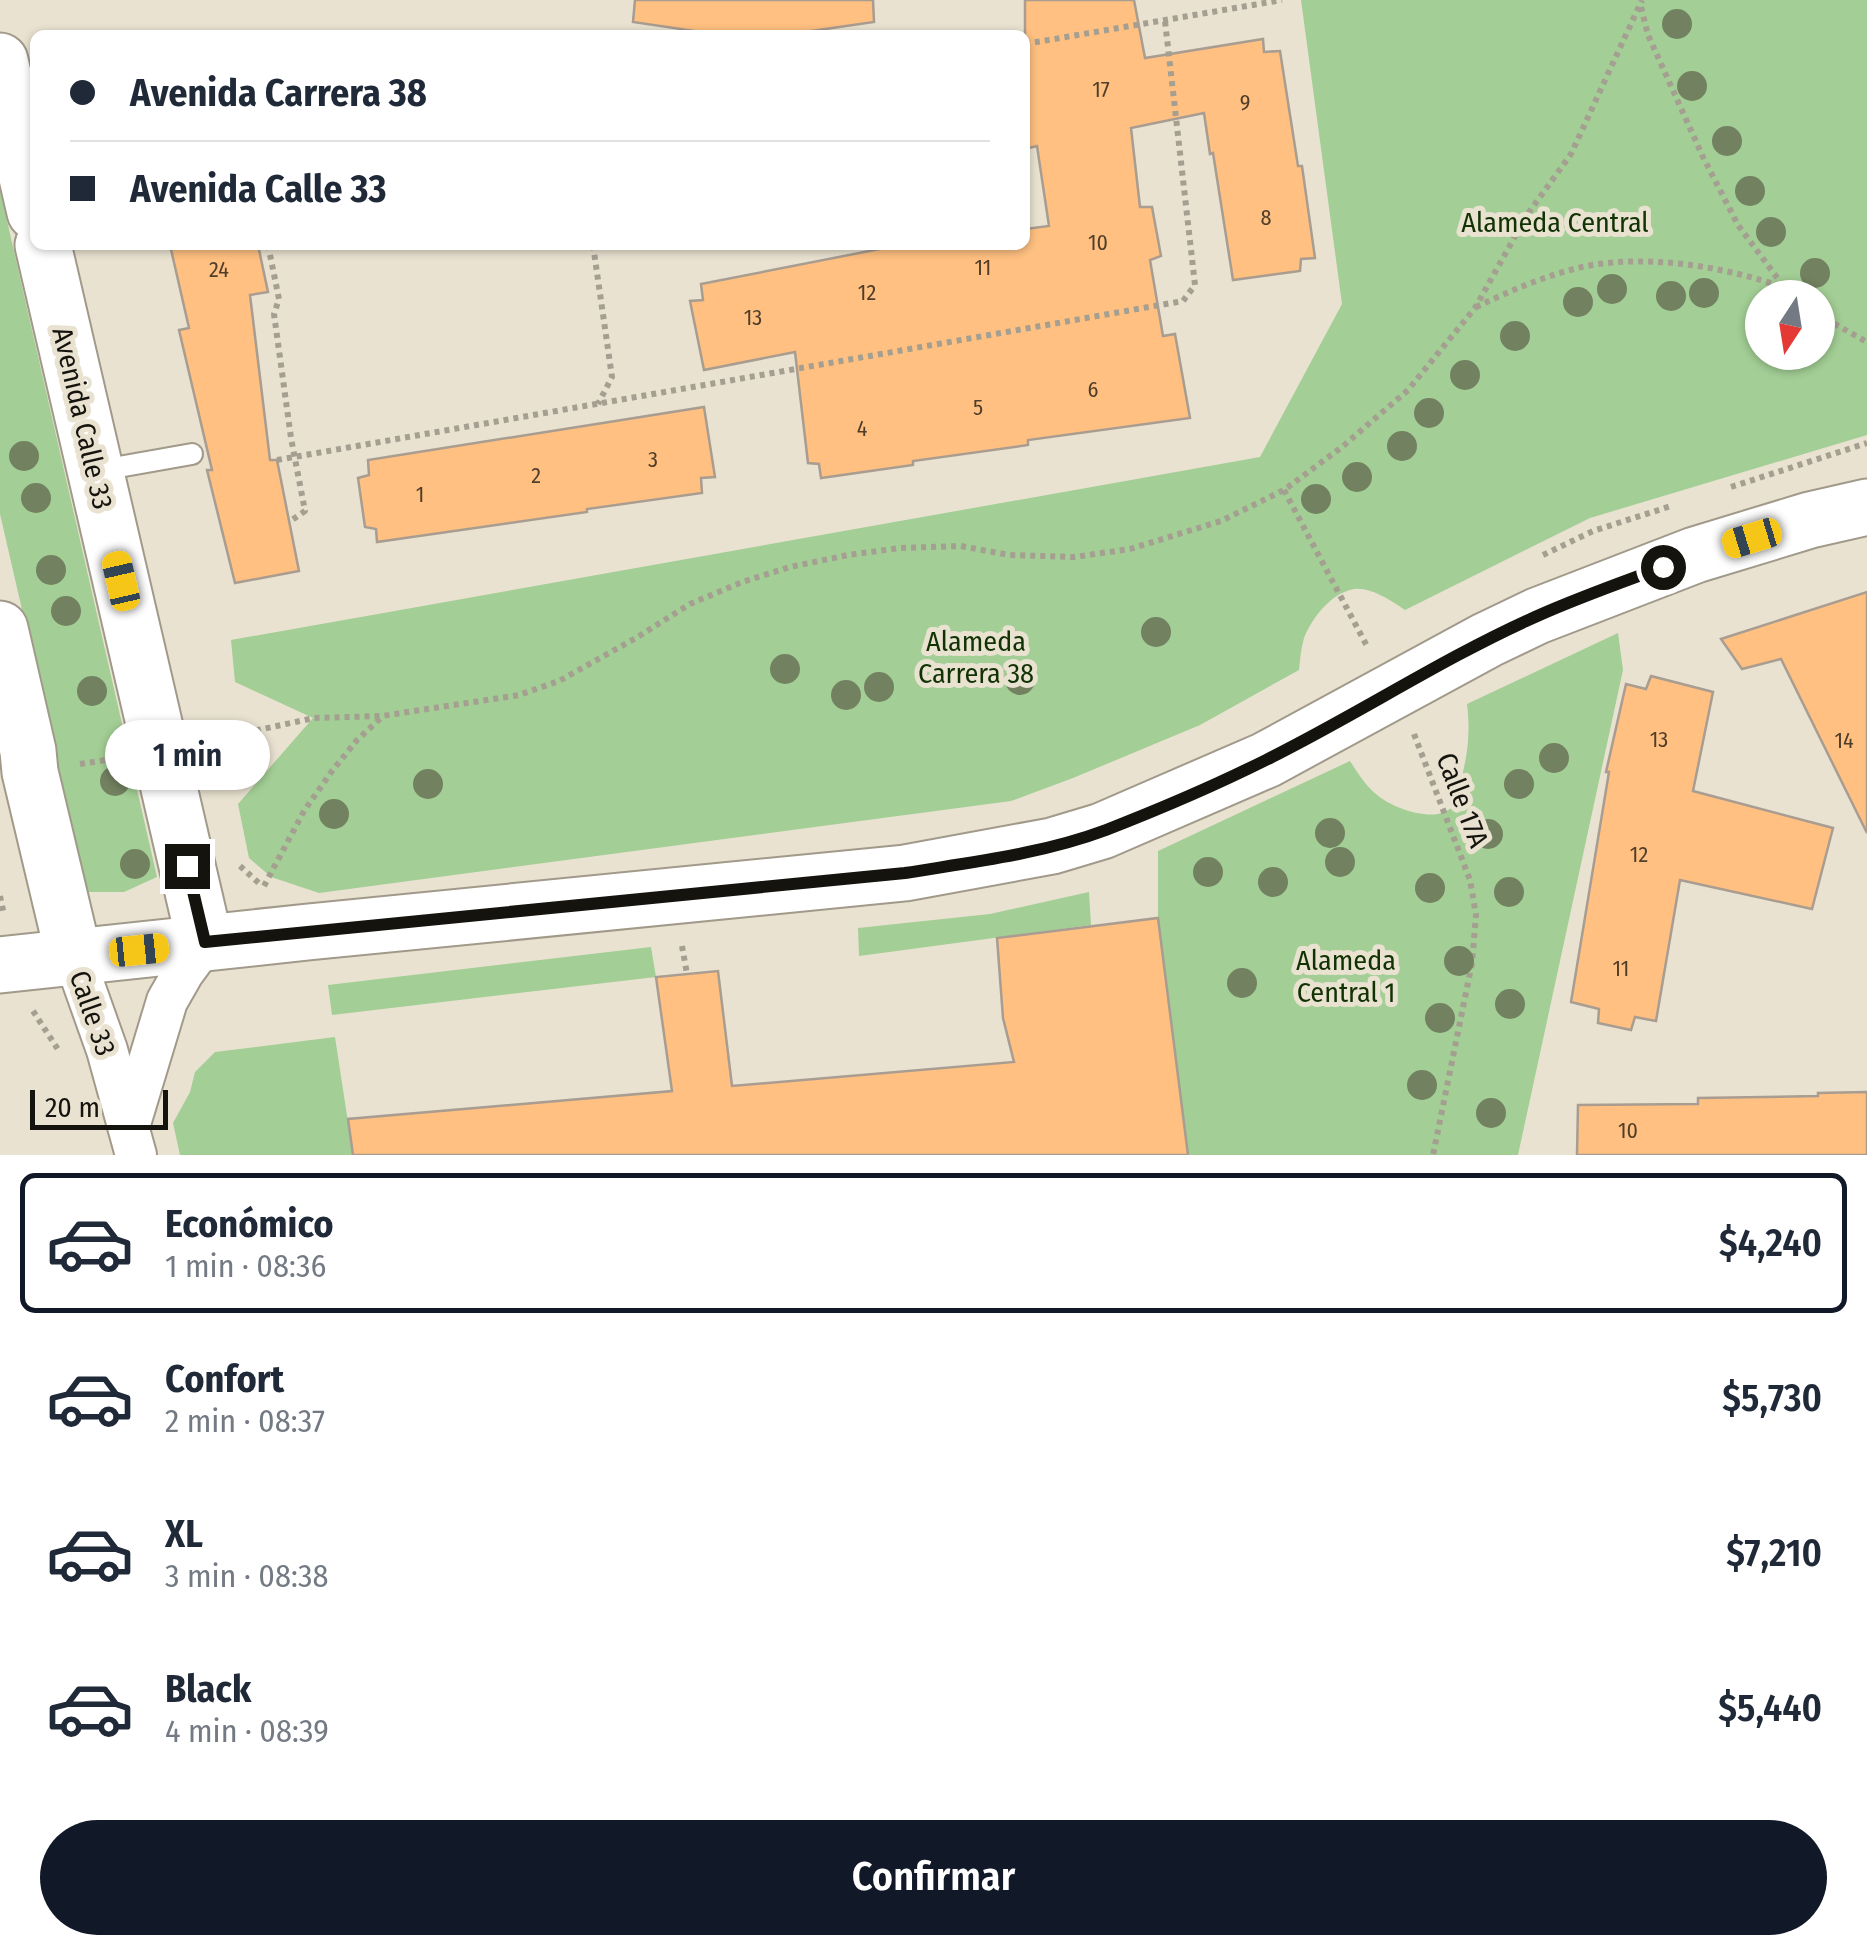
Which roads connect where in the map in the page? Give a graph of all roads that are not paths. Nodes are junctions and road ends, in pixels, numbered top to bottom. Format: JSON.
{"nodes":[{"id":1,"x":0,"y":61,"type":"edge"},
{"id":2,"x":30,"y":190,"type":"edge"},
{"id":3,"x":44,"y":250,"type":"edge"},
{"id":4,"x":192,"y":454,"type":"dead end"},
{"id":5,"x":95,"y":471,"type":"junction"},
{"id":6,"x":1867,"y":506,"type":"edge"},
{"id":7,"x":0,"y":630,"type":"edge"},
{"id":8,"x":205,"y":942,"type":"junction"},
{"id":9,"x":74,"y":957,"type":"junction"},
{"id":10,"x":8,"y":964,"type":"edge"},
{"id":11,"x":132,"y":1141,"type":"edge"}],
"edges":[{"from":1,"to":2,"type":"main road"},
{"from":3,"to":5,"type":"main road","name":"Avenida Calle 33"},
{"from":4,"to":5,"type":"lane"},
{"from":5,"to":8,"type":"main road","name":"Avenida Calle 33"},
{"from":6,"to":8,"type":"main road"},
{"from":7,"to":9,"type":"main road"},
{"from":8,"to":9,"type":"main road"},
{"from":8,"to":11,"type":"street","name":"Calle 33"},
{"from":9,"to":10,"type":"main road"},
{"from":9,"to":11,"type":"street","name":"Calle 33"}]}
